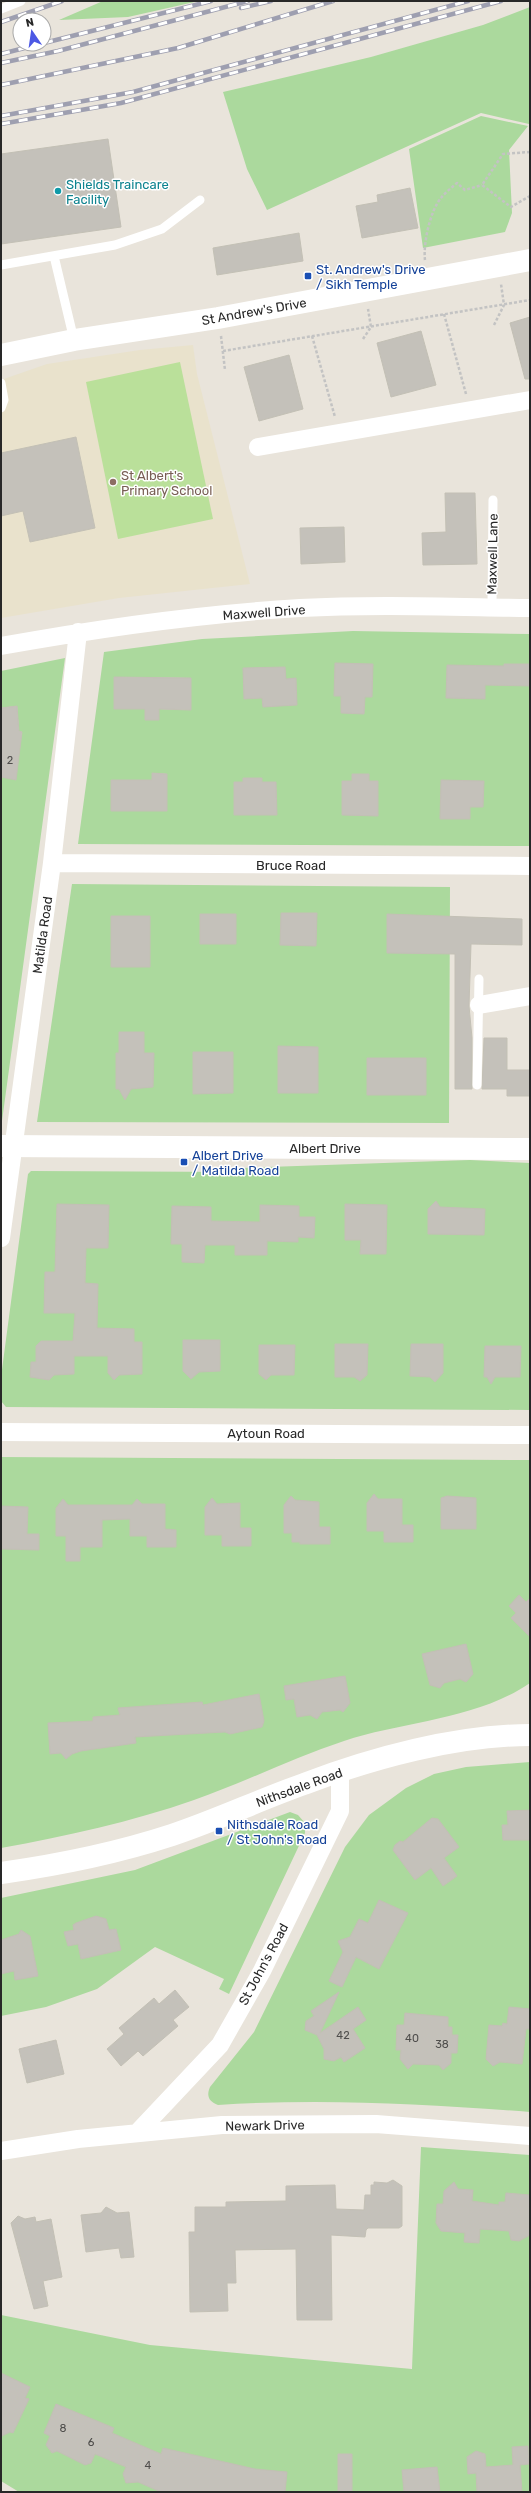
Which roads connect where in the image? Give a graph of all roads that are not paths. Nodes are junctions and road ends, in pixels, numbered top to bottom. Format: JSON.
{"nodes":[{"id":1,"x":21,"y":1,"type":"edge"},
{"id":2,"x":1,"y":9,"type":"edge"},
{"id":3,"x":200,"y":200,"type":"dead end"},
{"id":4,"x":54,"y":256,"type":"junction"},
{"id":5,"x":530,"y":260,"type":"edge"},
{"id":6,"x":1,"y":265,"type":"edge"},
{"id":7,"x":74,"y":340,"type":"junction"},
{"id":8,"x":1,"y":356,"type":"edge"},
{"id":9,"x":1,"y":383,"type":"edge"},
{"id":10,"x":530,"y":400,"type":"edge"},
{"id":11,"x":1,"y":408,"type":"edge"},
{"id":12,"x":258,"y":447,"type":"dead end"},
{"id":13,"x":493,"y":500,"type":"dead end"},
{"id":14,"x":492,"y":607,"type":"junction"},
{"id":15,"x":530,"y":608,"type":"edge"},
{"id":16,"x":78,"y":632,"type":"junction"},
{"id":17,"x":1,"y":646,"type":"edge"},
{"id":18,"x":52,"y":863,"type":"junction"},
{"id":19,"x":530,"y":866,"type":"edge"},
{"id":20,"x":480,"y":979,"type":"dead end"},
{"id":21,"x":530,"y":996,"type":"edge"},
{"id":22,"x":479,"y":1005,"type":"junction"},
{"id":23,"x":477,"y":1085,"type":"dead end"},
{"id":24,"x":7,"y":1146,"type":"edge"},
{"id":25,"x":530,"y":1149,"type":"edge"},
{"id":26,"x":1,"y":1238,"type":"edge"},
{"id":27,"x":1,"y":1432,"type":"edge"},
{"id":28,"x":530,"y":1435,"type":"edge"},
{"id":29,"x":530,"y":1735,"type":"edge"},
{"id":30,"x":340,"y":1771,"type":"junction"},
{"id":31,"x":1,"y":1873,"type":"edge"},
{"id":32,"x":138,"y":2132,"type":"junction"},
{"id":33,"x":530,"y":2136,"type":"edge"},
{"id":34,"x":1,"y":2151,"type":"edge"}],
"edges":[{"from":1,"to":2,"type":"lane"},
{"from":3,"to":4,"type":"lane"},
{"from":4,"to":6,"type":"lane"},
{"from":4,"to":7,"type":"lane"},
{"from":5,"to":7,"type":"street","name":"St Andrew's Drive"},
{"from":7,"to":8,"type":"street","name":"St Andrew's Drive"},
{"from":9,"to":11,"type":"lane"},
{"from":10,"to":12,"type":"street"},
{"from":13,"to":14,"type":"lane","name":"Maxwell Lane"},
{"from":14,"to":15,"type":"street","name":"Maxwell Drive"},
{"from":14,"to":16,"type":"street","name":"Maxwell Drive"},
{"from":16,"to":17,"type":"street","name":"Maxwell Drive"},
{"from":16,"to":18,"type":"street","name":"Matilda Road"},
{"from":18,"to":19,"type":"street","name":"Bruce Road"},
{"from":18,"to":24,"type":"street","name":"Matilda Road"},
{"from":20,"to":22,"type":"lane"},
{"from":21,"to":22,"type":"street"},
{"from":22,"to":23,"type":"lane"},
{"from":24,"to":25,"type":"street","name":"Albert Drive"},
{"from":24,"to":26,"type":"street","name":"Matilda Road"},
{"from":27,"to":28,"type":"street","name":"Aytoun Road"},
{"from":29,"to":30,"type":"street","name":"Nithsdale Road"},
{"from":30,"to":31,"type":"street","name":"Nithsdale Road"},
{"from":30,"to":32,"type":"street","name":"St John's Road"},
{"from":32,"to":33,"type":"street","name":"Newark Drive"},
{"from":32,"to":34,"type":"street","name":"Newark Drive"}]}
